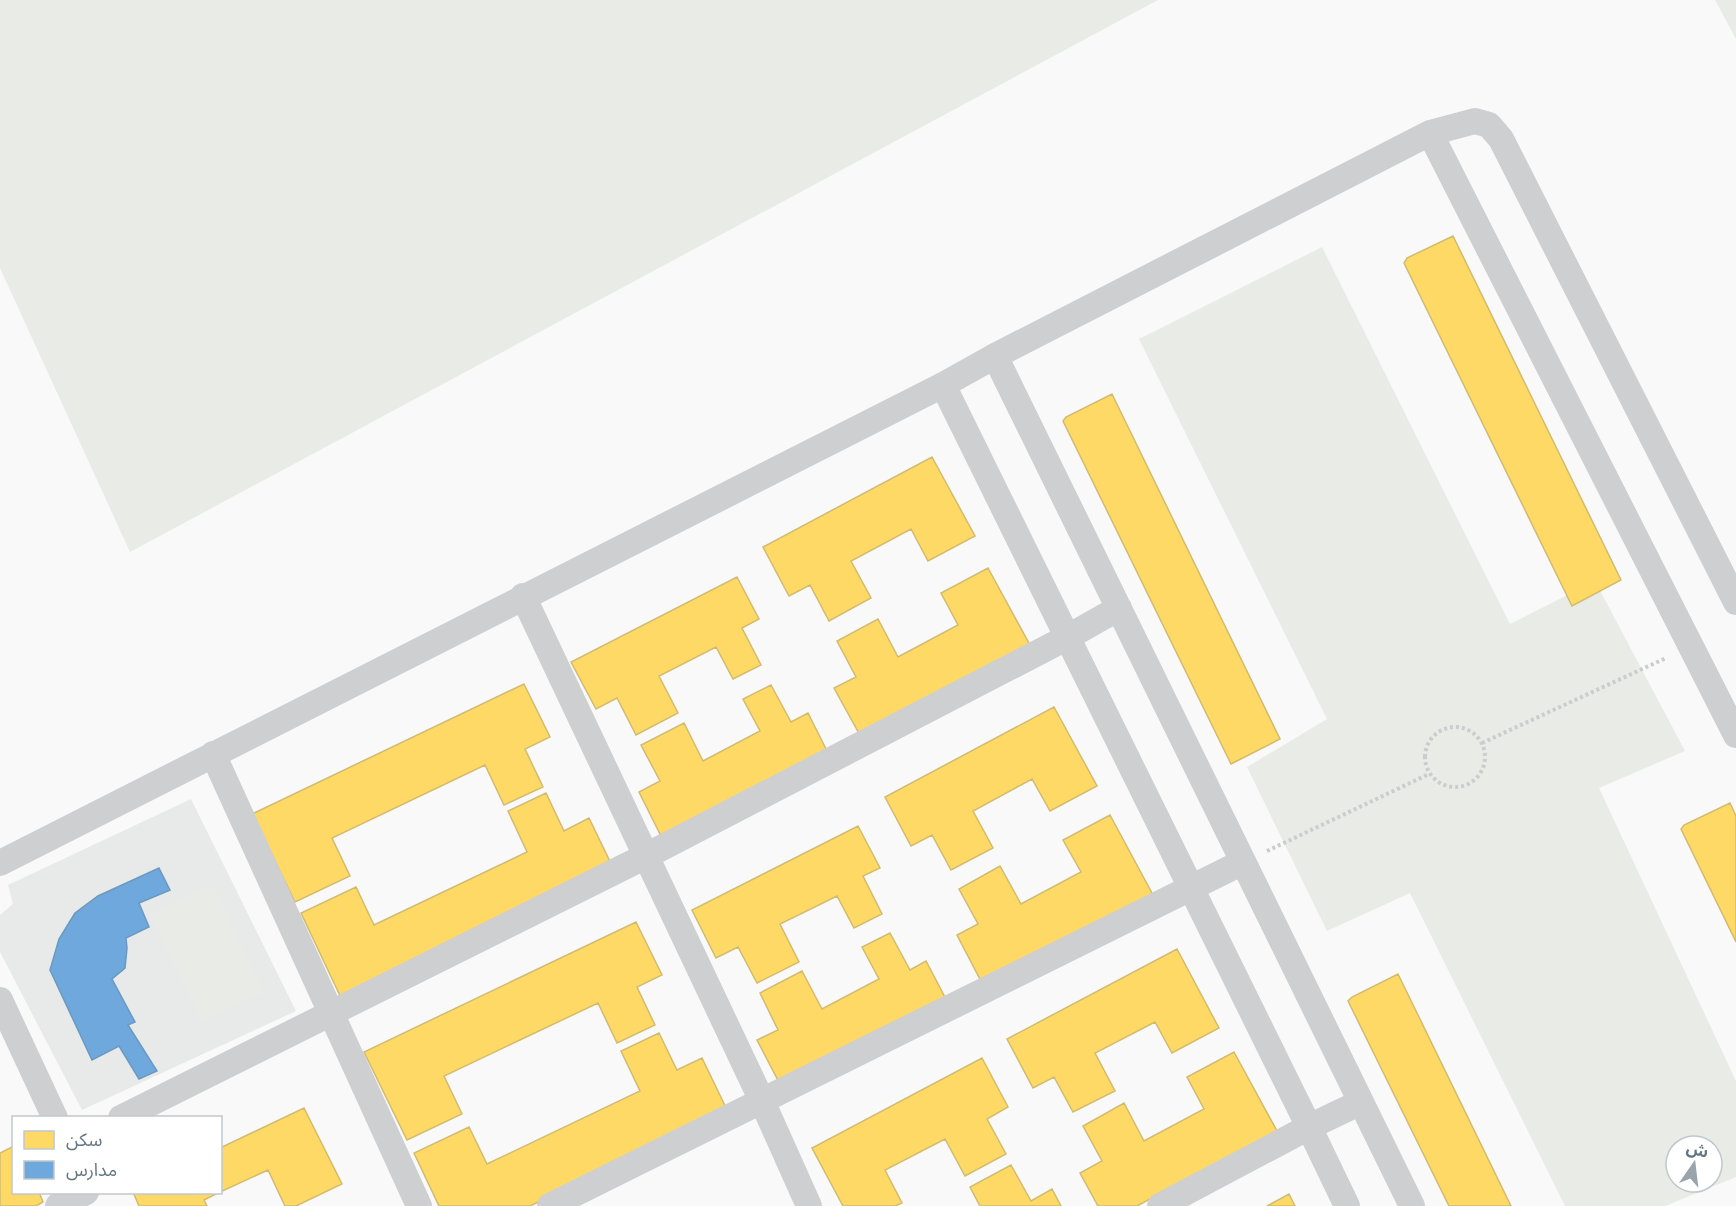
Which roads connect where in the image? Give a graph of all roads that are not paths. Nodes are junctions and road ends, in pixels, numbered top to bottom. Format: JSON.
{"nodes":[{"id":1,"x":1430,"y":133,"type":"junction"},
{"id":2,"x":995,"y":356,"type":"junction"},
{"id":3,"x":943,"y":385,"type":"junction"},
{"id":4,"x":523,"y":596,"type":"junction"},
{"id":5,"x":1736,"y":602,"type":"edge"},
{"id":6,"x":1119,"y":608,"type":"junction"},
{"id":7,"x":1068,"y":637,"type":"junction"},
{"id":8,"x":1736,"y":735,"type":"edge"},
{"id":9,"x":213,"y":754,"type":"junction"},
{"id":10,"x":646,"y":856,"type":"junction"},
{"id":11,"x":1243,"y":862,"type":"junction"},
{"id":12,"x":0,"y":863,"type":"edge"},
{"id":13,"x":1190,"y":888,"type":"junction"},
{"id":14,"x":0,"y":1000,"type":"edge"},
{"id":15,"x":332,"y":1014,"type":"junction"},
{"id":16,"x":762,"y":1101,"type":"junction"},
{"id":17,"x":1361,"y":1102,"type":"junction"},
{"id":18,"x":54,"y":1116,"type":"edge"},
{"id":19,"x":125,"y":1116,"type":"edge"},
{"id":20,"x":1310,"y":1127,"type":"junction"},
{"id":21,"x":85,"y":1194,"type":"edge"},
{"id":22,"x":58,"y":1206,"type":"edge"},
{"id":23,"x":419,"y":1206,"type":"edge"},
{"id":24,"x":550,"y":1206,"type":"edge"},
{"id":25,"x":809,"y":1206,"type":"edge"},
{"id":26,"x":1160,"y":1206,"type":"edge"},
{"id":27,"x":1347,"y":1206,"type":"edge"},
{"id":28,"x":1412,"y":1206,"type":"edge"}],
"edges":[{"from":1,"to":2,"type":"street"},
{"from":1,"to":5,"type":"street"},
{"from":1,"to":8,"type":"street"},
{"from":2,"to":3,"type":"street"},
{"from":2,"to":6,"type":"street"},
{"from":3,"to":4,"type":"street"},
{"from":3,"to":7,"type":"street"},
{"from":4,"to":9,"type":"street"},
{"from":4,"to":10,"type":"street"},
{"from":6,"to":7,"type":"street"},
{"from":6,"to":11,"type":"street"},
{"from":7,"to":10,"type":"street"},
{"from":7,"to":13,"type":"street"},
{"from":9,"to":12,"type":"street"},
{"from":9,"to":15,"type":"street"},
{"from":10,"to":15,"type":"street"},
{"from":10,"to":16,"type":"street"},
{"from":11,"to":13,"type":"street"},
{"from":11,"to":17,"type":"street"},
{"from":13,"to":16,"type":"street"},
{"from":13,"to":20,"type":"street"},
{"from":14,"to":18,"type":"street"},
{"from":15,"to":19,"type":"street"},
{"from":15,"to":23,"type":"street"},
{"from":16,"to":24,"type":"street"},
{"from":16,"to":25,"type":"street"},
{"from":17,"to":20,"type":"street"},
{"from":17,"to":28,"type":"street"},
{"from":20,"to":26,"type":"street"},
{"from":20,"to":27,"type":"street"},
{"from":21,"to":22,"type":"street"}]}
